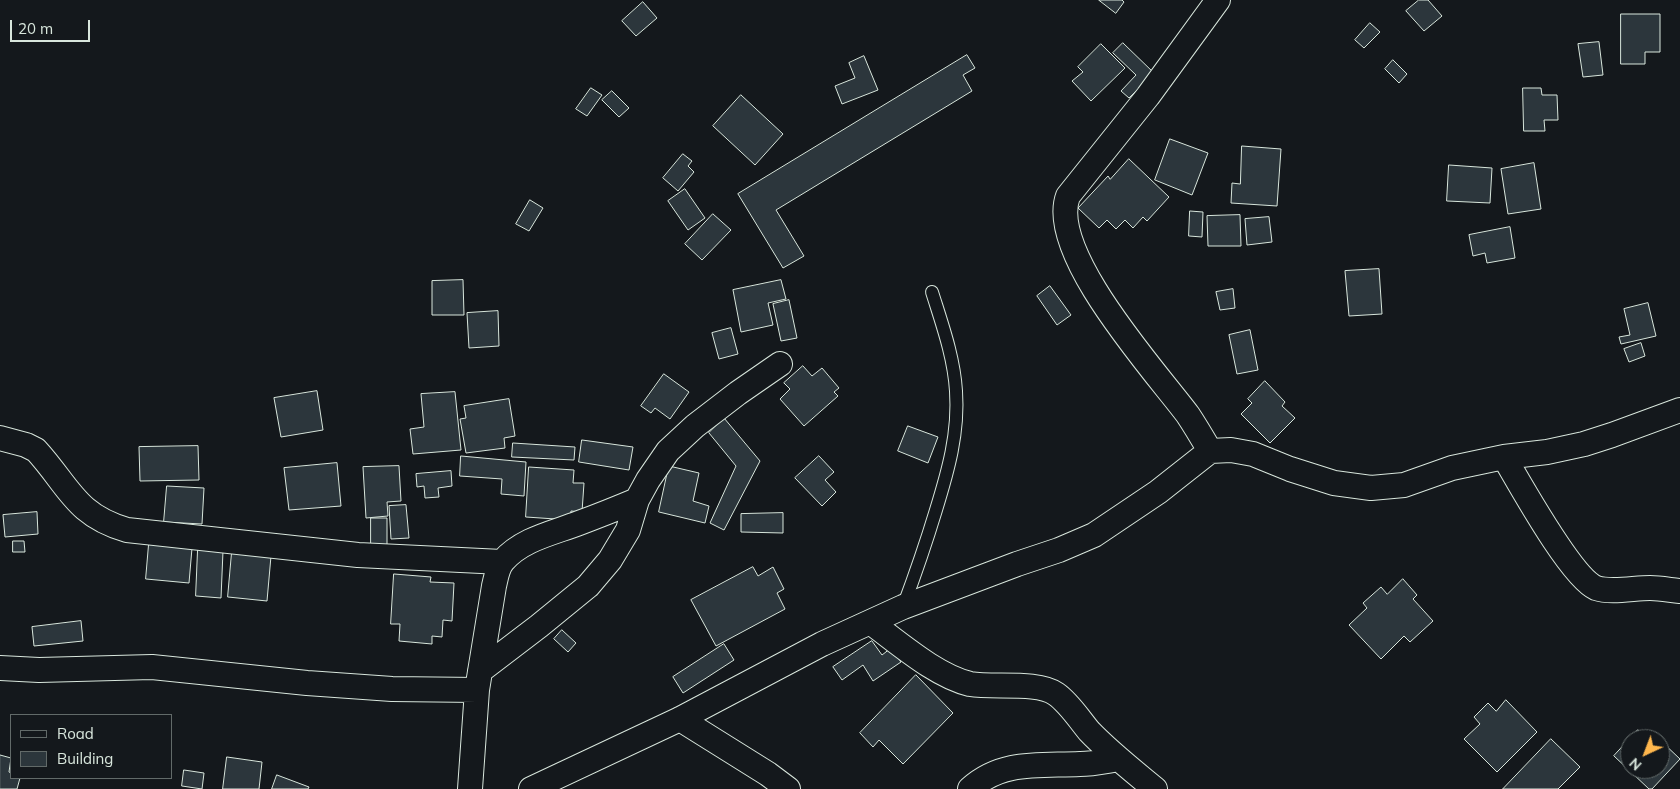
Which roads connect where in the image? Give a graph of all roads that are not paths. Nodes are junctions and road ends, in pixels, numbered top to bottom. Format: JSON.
{"nodes":[{"id":1,"x":1218,"y":0,"type":"edge"},
{"id":2,"x":932,"y":292,"type":"dead end"},
{"id":3,"x":780,"y":364,"type":"dead end"},
{"id":4,"x":1680,"y":410,"type":"edge"},
{"id":5,"x":0,"y":438,"type":"edge"},
{"id":6,"x":1210,"y":451,"type":"junction"},
{"id":7,"x":1504,"y":457,"type":"junction"},
{"id":8,"x":637,"y":500,"type":"junction"},
{"id":9,"x":502,"y":562,"type":"junction"},
{"id":10,"x":1680,"y":591,"type":"edge"},
{"id":11,"x":903,"y":607,"type":"junction"},
{"id":12,"x":870,"y":622,"type":"junction"},
{"id":13,"x":0,"y":668,"type":"edge"},
{"id":14,"x":478,"y":680,"type":"junction"},
{"id":15,"x":680,"y":719,"type":"junction"},
{"id":16,"x":1119,"y":759,"type":"junction"},
{"id":17,"x":470,"y":789,"type":"edge"},
{"id":18,"x":531,"y":789,"type":"edge"},
{"id":19,"x":788,"y":789,"type":"edge"},
{"id":20,"x":970,"y":789,"type":"edge"},
{"id":21,"x":1155,"y":789,"type":"edge"}],
"edges":[{"from":1,"to":6,"type":"street"},
{"from":2,"to":11,"type":"lane"},
{"from":3,"to":8,"type":"street"},
{"from":4,"to":7,"type":"street"},
{"from":5,"to":9,"type":"street"},
{"from":6,"to":7,"type":"street"},
{"from":6,"to":11,"type":"street"},
{"from":7,"to":10,"type":"street"},
{"from":8,"to":9,"type":"street"},
{"from":8,"to":14,"type":"street"},
{"from":9,"to":14,"type":"street"},
{"from":11,"to":12,"type":"street"},
{"from":12,"to":15,"type":"street"},
{"from":12,"to":16,"type":"street"},
{"from":13,"to":14,"type":"street"},
{"from":14,"to":17,"type":"street"},
{"from":15,"to":18,"type":"street"},
{"from":15,"to":19,"type":"street"},
{"from":16,"to":20,"type":"street"},
{"from":16,"to":21,"type":"street"}]}
